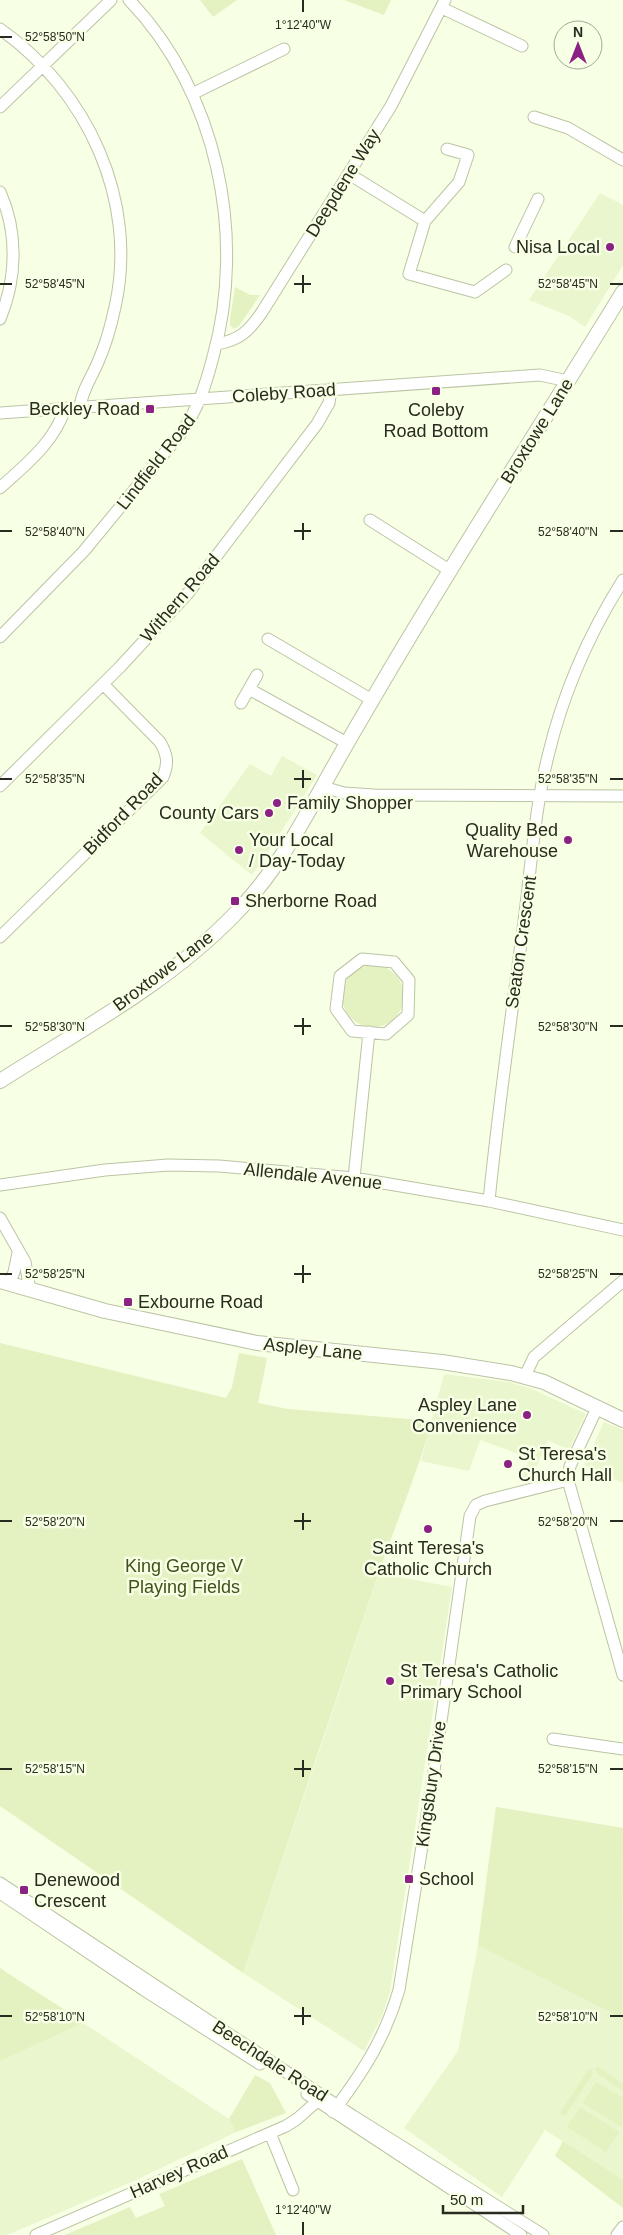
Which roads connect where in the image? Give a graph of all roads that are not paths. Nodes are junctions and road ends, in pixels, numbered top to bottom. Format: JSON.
{"nodes":[{"id":1,"x":111,"y":0,"type":"edge"},
{"id":2,"x":129,"y":0,"type":"edge"},
{"id":3,"x":443,"y":4,"type":"edge"},
{"id":4,"x":0,"y":29,"type":"edge"},
{"id":5,"x":522,"y":46,"type":"dead end"},
{"id":6,"x":284,"y":50,"type":"dead end"},
{"id":7,"x":43,"y":65,"type":"junction"},
{"id":8,"x":192,"y":94,"type":"junction"},
{"id":9,"x":0,"y":107,"type":"edge"},
{"id":10,"x":534,"y":117,"type":"dead end"},
{"id":11,"x":447,"y":149,"type":"dead end"},
{"id":12,"x":623,"y":160,"type":"edge"},
{"id":13,"x":349,"y":174,"type":"junction"},
{"id":14,"x":0,"y":192,"type":"edge"},
{"id":15,"x":538,"y":199,"type":"dead end"},
{"id":16,"x":424,"y":221,"type":"junction"},
{"id":17,"x":514,"y":247,"type":"dead end"},
{"id":18,"x":506,"y":270,"type":"dead end"},
{"id":19,"x":623,"y":292,"type":"edge"},
{"id":20,"x":0,"y":318,"type":"edge"},
{"id":21,"x":217,"y":344,"type":"junction"},
{"id":22,"x":568,"y":381,"type":"junction"},
{"id":23,"x":331,"y":389,"type":"junction"},
{"id":24,"x":201,"y":399,"type":"junction"},
{"id":25,"x":80,"y":407,"type":"junction"},
{"id":26,"x":65,"y":408,"type":"junction"},
{"id":27,"x":0,"y":413,"type":"edge"},
{"id":28,"x":0,"y":488,"type":"edge"},
{"id":29,"x":370,"y":520,"type":"dead end"},
{"id":30,"x":449,"y":570,"type":"junction"},
{"id":31,"x":623,"y":580,"type":"edge"},
{"id":32,"x":0,"y":637,"type":"edge"},
{"id":33,"x":268,"y":639,"type":"dead end"},
{"id":34,"x":257,"y":675,"type":"dead end"},
{"id":35,"x":103,"y":684,"type":"junction"},
{"id":36,"x":249,"y":689,"type":"junction"},
{"id":37,"x":372,"y":700,"type":"junction"},
{"id":38,"x":241,"y":703,"type":"dead end"},
{"id":39,"x":347,"y":744,"type":"junction"},
{"id":40,"x":0,"y":786,"type":"edge"},
{"id":41,"x":323,"y":787,"type":"junction"},
{"id":42,"x":540,"y":796,"type":"junction"},
{"id":43,"x":623,"y":796,"type":"edge"},
{"id":44,"x":0,"y":936,"type":"edge"},
{"id":45,"x":369,"y":1032,"type":"junction"},
{"id":46,"x":0,"y":1081,"type":"edge"},
{"id":47,"x":354,"y":1178,"type":"junction"},
{"id":48,"x":0,"y":1185,"type":"edge"},
{"id":49,"x":489,"y":1201,"type":"junction"},
{"id":50,"x":0,"y":1218,"type":"edge"},
{"id":51,"x":623,"y":1230,"type":"edge"},
{"id":52,"x":18,"y":1253,"type":"junction"},
{"id":53,"x":623,"y":1281,"type":"edge"},
{"id":54,"x":5,"y":1283,"type":"edge"},
{"id":55,"x":30,"y":1290,"type":"junction"},
{"id":56,"x":525,"y":1376,"type":"junction"},
{"id":57,"x":597,"y":1408,"type":"junction"},
{"id":58,"x":623,"y":1420,"type":"edge"},
{"id":59,"x":568,"y":1480,"type":"junction"},
{"id":60,"x":623,"y":1675,"type":"edge"},
{"id":61,"x":553,"y":1739,"type":"dead end"},
{"id":62,"x":623,"y":1749,"type":"edge"},
{"id":63,"x":0,"y":1883,"type":"edge"},
{"id":64,"x":0,"y":1893,"type":"edge"},
{"id":65,"x":320,"y":2098,"type":"junction"},
{"id":66,"x":336,"y":2108,"type":"junction"},
{"id":67,"x":270,"y":2133,"type":"junction"},
{"id":68,"x":293,"y":2190,"type":"dead end"},
{"id":69,"x":623,"y":2227,"type":"edge"},
{"id":70,"x":36,"y":2235,"type":"edge"},
{"id":71,"x":521,"y":2235,"type":"edge"},
{"id":72,"x":543,"y":2235,"type":"edge"},
{"id":73,"x":617,"y":2235,"type":"edge"}],
"edges":[{"from":1,"to":7,"type":"street"},
{"from":2,"to":8,"type":"street","name":"Lindfield Road"},
{"from":3,"to":5,"type":"street"},
{"from":3,"to":13,"type":"street","name":"Deepdene Way"},
{"from":4,"to":7,"type":"street"},
{"from":6,"to":8,"type":"street"},
{"from":7,"to":9,"type":"street"},
{"from":7,"to":25,"type":"street"},
{"from":8,"to":21,"type":"street","name":"Lindfield Road"},
{"from":10,"to":12,"type":"street"},
{"from":11,"to":16,"type":"street"},
{"from":13,"to":16,"type":"street"},
{"from":13,"to":21,"type":"street","name":"Deepdene Way"},
{"from":14,"to":20,"type":"street"},
{"from":15,"to":17,"type":"street"},
{"from":16,"to":18,"type":"street"},
{"from":19,"to":22,"type":"main road","name":"Broxtowe Lane"},
{"from":21,"to":24,"type":"street","name":"Lindfield Road"},
{"from":22,"to":23,"type":"street","name":"Coleby Road"},
{"from":22,"to":30,"type":"main road","name":"Broxtowe Lane"},
{"from":23,"to":24,"type":"street","name":"Coleby Road"},
{"from":23,"to":35,"type":"street","name":"Withern Road"},
{"from":24,"to":25,"type":"street","name":"Coleby Road"},
{"from":24,"to":32,"type":"street","name":"Lindfield Road"},
{"from":25,"to":26,"type":"street","name":"Coleby Road"},
{"from":26,"to":27,"type":"street","name":"Coleby Road"},
{"from":26,"to":28,"type":"street"},
{"from":29,"to":30,"type":"street"},
{"from":30,"to":37,"type":"main road","name":"Broxtowe Lane"},
{"from":31,"to":42,"type":"street","name":"Seaton Crescent"},
{"from":33,"to":37,"type":"street"},
{"from":34,"to":36,"type":"street"},
{"from":35,"to":40,"type":"street","name":"Withern Road"},
{"from":35,"to":44,"type":"street","name":"Bidford Road"},
{"from":36,"to":38,"type":"street"},
{"from":36,"to":39,"type":"street"},
{"from":37,"to":39,"type":"main road","name":"Broxtowe Lane"},
{"from":39,"to":41,"type":"main road","name":"Broxtowe Lane"},
{"from":41,"to":42,"type":"street"},
{"from":41,"to":46,"type":"main road","name":"Broxtowe Lane"},
{"from":42,"to":43,"type":"street"},
{"from":42,"to":49,"type":"street","name":"Seaton Crescent"},
{"from":45,"to":45,"type":"street"},
{"from":45,"to":47,"type":"street"},
{"from":47,"to":48,"type":"street","name":"Allendale Avenue"},
{"from":47,"to":49,"type":"street","name":"Allendale Avenue"},
{"from":49,"to":51,"type":"street","name":"Allendale Avenue"},
{"from":50,"to":52,"type":"street"},
{"from":52,"to":54,"type":"street"},
{"from":52,"to":55,"type":"street"},
{"from":53,"to":56,"type":"street"},
{"from":54,"to":55,"type":"main road","name":"Aspley Lane"},
{"from":55,"to":56,"type":"main road","name":"Aspley Lane"},
{"from":56,"to":57,"type":"main road","name":"Aspley Lane"},
{"from":57,"to":58,"type":"main road","name":"Aspley Lane"},
{"from":57,"to":59,"type":"street"},
{"from":59,"to":60,"type":"street"},
{"from":59,"to":66,"type":"street","name":"Kingsbury Drive"},
{"from":61,"to":62,"type":"street"},
{"from":63,"to":65,"type":"street","name":"Beechdale Road"},
{"from":64,"to":65,"type":"street","name":"Beechdale Road"},
{"from":65,"to":66,"type":"street","name":"Beechdale Road"},
{"from":65,"to":67,"type":"street","name":"Harvey Road"},
{"from":66,"to":71,"type":"street","name":"Beechdale Road"},
{"from":66,"to":72,"type":"street","name":"Beechdale Road"},
{"from":67,"to":68,"type":"street"},
{"from":67,"to":70,"type":"street","name":"Harvey Road"},
{"from":69,"to":73,"type":"street"}]}
